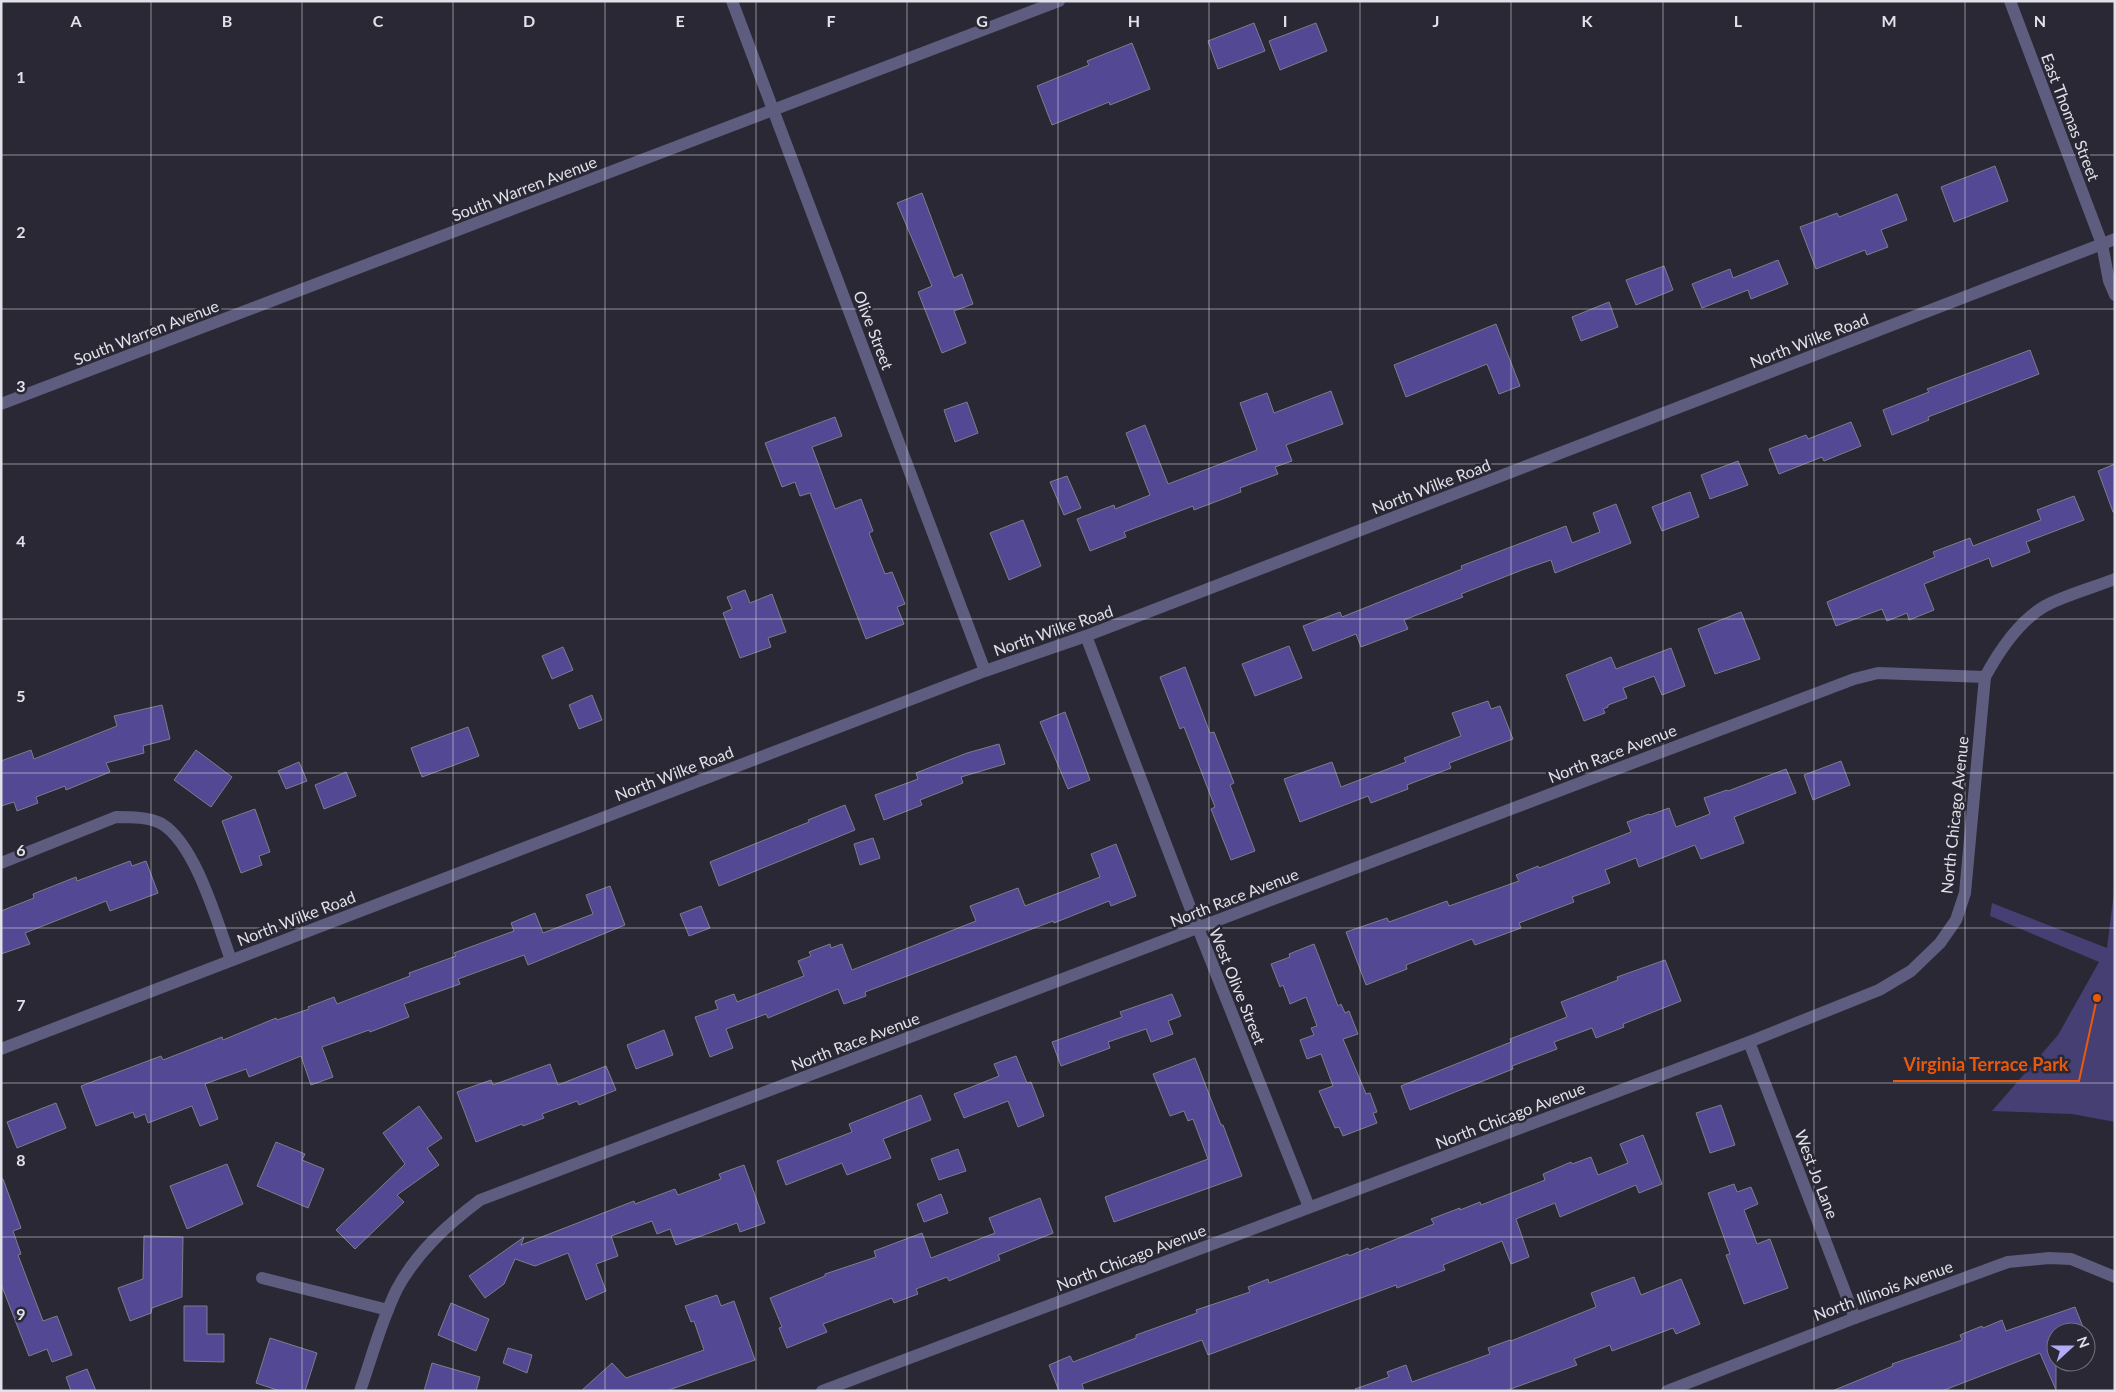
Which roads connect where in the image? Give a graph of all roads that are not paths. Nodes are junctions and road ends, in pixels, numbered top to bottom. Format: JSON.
{"nodes":[{"id":1,"x":732,"y":1,"type":"edge"},
{"id":2,"x":1059,"y":1,"type":"edge"},
{"id":3,"x":2010,"y":1,"type":"edge"},
{"id":4,"x":773,"y":110,"type":"junction"},
{"id":5,"x":2115,"y":239,"type":"edge"},
{"id":6,"x":2102,"y":244,"type":"junction"},
{"id":7,"x":2115,"y":295,"type":"edge"},
{"id":8,"x":1,"y":404,"type":"edge"},
{"id":9,"x":2115,"y":579,"type":"edge"},
{"id":10,"x":1086,"y":636,"type":"junction"},
{"id":11,"x":985,"y":671,"type":"junction"},
{"id":12,"x":1985,"y":677,"type":"junction"},
{"id":13,"x":1,"y":863,"type":"edge"},
{"id":14,"x":1198,"y":928,"type":"junction"},
{"id":15,"x":231,"y":960,"type":"junction"},
{"id":16,"x":1749,"y":1042,"type":"junction"},
{"id":17,"x":1,"y":1049,"type":"edge"},
{"id":18,"x":1309,"y":1207,"type":"junction"},
{"id":19,"x":2115,"y":1277,"type":"edge"},
{"id":20,"x":262,"y":1278,"type":"dead end"},
{"id":21,"x":388,"y":1310,"type":"junction"},
{"id":22,"x":1855,"y":1318,"type":"junction"},
{"id":23,"x":360,"y":1391,"type":"edge"},
{"id":24,"x":822,"y":1391,"type":"edge"},
{"id":25,"x":1667,"y":1391,"type":"edge"}],
"edges":[{"from":1,"to":4,"type":"street","name":"Olive Street"},
{"from":2,"to":4,"type":"street","name":"South Warren Avenue"},
{"from":3,"to":6,"type":"street","name":"East Thomas Street"},
{"from":4,"to":8,"type":"street","name":"South Warren Avenue"},
{"from":4,"to":11,"type":"street","name":"Olive Street"},
{"from":5,"to":6,"type":"street","name":"North Wilke Road"},
{"from":6,"to":7,"type":"street","name":"East Thomas Street"},
{"from":6,"to":10,"type":"street","name":"North Wilke Road"},
{"from":9,"to":12,"type":"street"},
{"from":10,"to":11,"type":"street","name":"North Wilke Road"},
{"from":10,"to":14,"type":"street","name":"West Olive Street"},
{"from":11,"to":15,"type":"street","name":"North Wilke Road"},
{"from":12,"to":14,"type":"street","name":"North Race Avenue"},
{"from":12,"to":16,"type":"street","name":"North Chicago Avenue"},
{"from":13,"to":15,"type":"street"},
{"from":14,"to":18,"type":"street","name":"West Olive Street"},
{"from":14,"to":21,"type":"street","name":"North Race Avenue"},
{"from":15,"to":17,"type":"street","name":"North Wilke Road"},
{"from":16,"to":18,"type":"street","name":"North Chicago Avenue"},
{"from":16,"to":22,"type":"street","name":"West Jo Lane"},
{"from":18,"to":24,"type":"street","name":"North Chicago Avenue"},
{"from":19,"to":22,"type":"street","name":"North Illinois Avenue"},
{"from":20,"to":21,"type":"street"},
{"from":21,"to":23,"type":"street","name":"North Race Avenue"},
{"from":22,"to":25,"type":"street","name":"North Illinois Avenue"}]}
